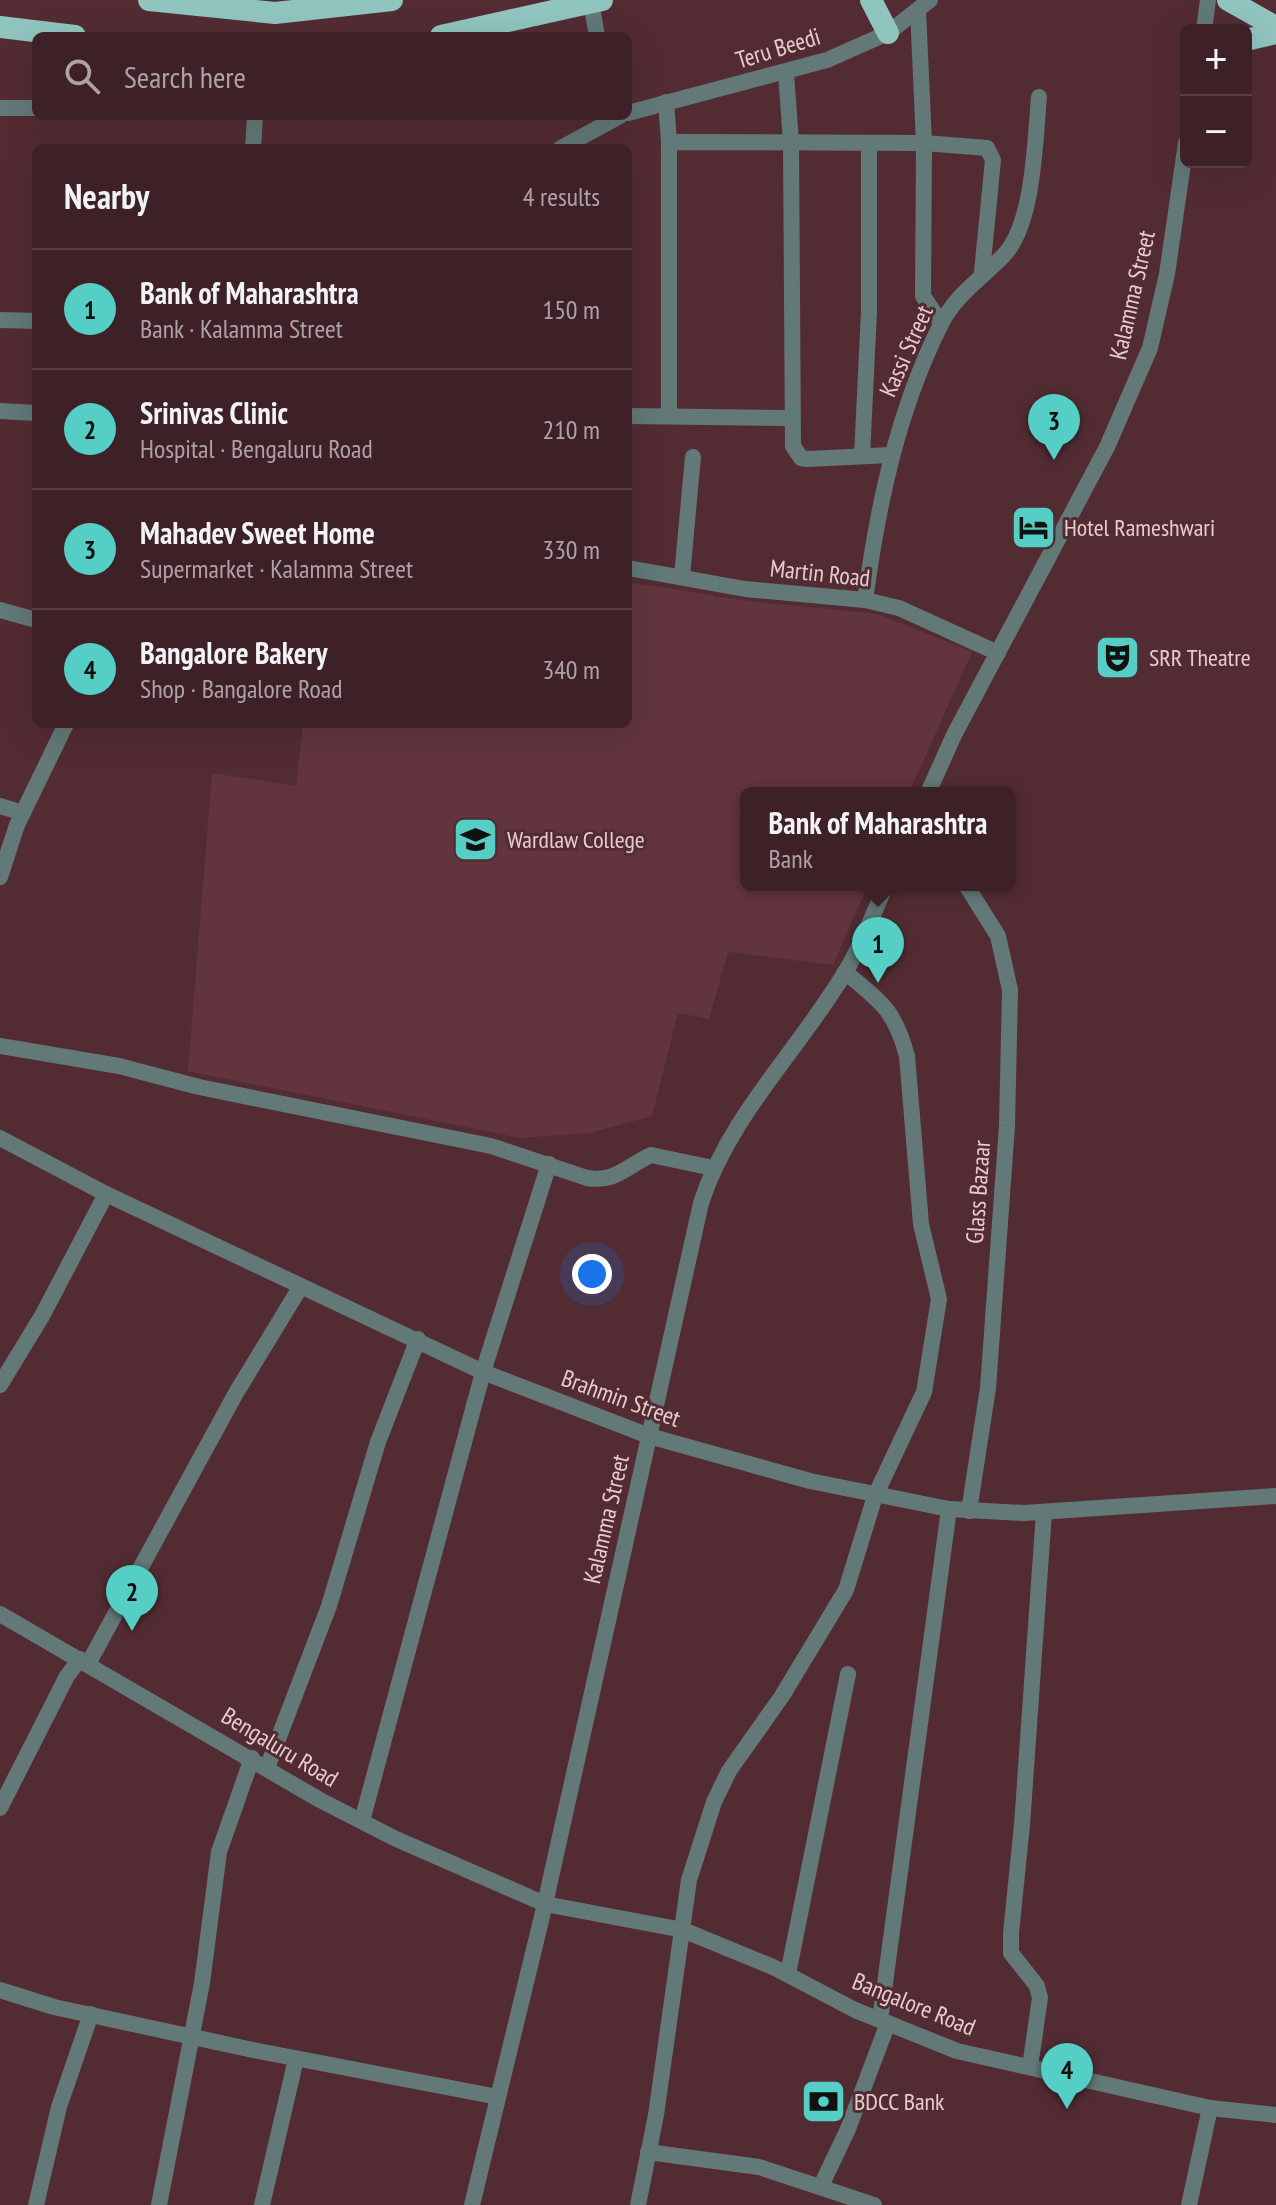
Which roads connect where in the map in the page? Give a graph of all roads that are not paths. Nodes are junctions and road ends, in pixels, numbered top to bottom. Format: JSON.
{"nodes":[{"id":1,"x":149,"y":0,"type":"edge"},
{"id":2,"x":392,"y":0,"type":"edge"},
{"id":3,"x":871,"y":0,"type":"edge"},
{"id":4,"x":1208,"y":0,"type":"edge"},
{"id":5,"x":1228,"y":0,"type":"edge"},
{"id":6,"x":596,"y":1,"type":"edge"},
{"id":7,"x":924,"y":5,"type":"edge"},
{"id":8,"x":1205,"y":24,"type":"edge"},
{"id":9,"x":0,"y":27,"type":"edge"},
{"id":10,"x":1276,"y":30,"type":"edge"},
{"id":11,"x":42,"y":32,"type":"edge"},
{"id":12,"x":459,"y":32,"type":"edge"},
{"id":13,"x":597,"y":32,"type":"edge"},
{"id":14,"x":888,"y":33,"type":"junction"},
{"id":15,"x":1252,"y":38,"type":"edge"},
{"id":16,"x":786,"y":73,"type":"junction"},
{"id":17,"x":1039,"y":97,"type":"dead end"},
{"id":18,"x":666,"y":102,"type":"junction"},
{"id":19,"x":0,"y":108,"type":"edge"},
{"id":20,"x":32,"y":108,"type":"edge"},
{"id":21,"x":632,"y":112,"type":"edge"},
{"id":22,"x":255,"y":120,"type":"edge"},
{"id":23,"x":611,"y":120,"type":"edge"},
{"id":24,"x":669,"y":142,"type":"junction"},
{"id":25,"x":791,"y":142,"type":"junction"},
{"id":26,"x":869,"y":143,"type":"junction"},
{"id":27,"x":924,"y":143,"type":"junction"},
{"id":28,"x":253,"y":144,"type":"edge"},
{"id":29,"x":568,"y":144,"type":"edge"},
{"id":30,"x":1182,"y":168,"type":"edge"},
{"id":31,"x":982,"y":272,"type":"junction"},
{"id":32,"x":0,"y":320,"type":"edge"},
{"id":33,"x":32,"y":321,"type":"edge"},
{"id":34,"x":941,"y":323,"type":"junction"},
{"id":35,"x":0,"y":411,"type":"edge"},
{"id":36,"x":32,"y":413,"type":"edge"},
{"id":37,"x":669,"y":415,"type":"junction"},
{"id":38,"x":632,"y":416,"type":"edge"},
{"id":39,"x":792,"y":418,"type":"junction"},
{"id":40,"x":890,"y":455,"type":"junction"},
{"id":41,"x":862,"y":456,"type":"junction"},
{"id":42,"x":693,"y":457,"type":"dead end"},
{"id":43,"x":632,"y":569,"type":"edge"},
{"id":44,"x":682,"y":576,"type":"junction"},
{"id":45,"x":865,"y":600,"type":"junction"},
{"id":46,"x":0,"y":610,"type":"edge"},
{"id":47,"x":32,"y":619,"type":"edge"},
{"id":48,"x":998,"y":653,"type":"junction"},
{"id":49,"x":64,"y":728,"type":"edge"},
{"id":50,"x":931,"y":787,"type":"edge"},
{"id":51,"x":0,"y":806,"type":"edge"},
{"id":52,"x":23,"y":813,"type":"junction"},
{"id":53,"x":0,"y":877,"type":"edge"},
{"id":54,"x":883,"y":891,"type":"edge"},
{"id":55,"x":970,"y":891,"type":"edge"},
{"id":56,"x":845,"y":972,"type":"junction"},
{"id":57,"x":0,"y":1046,"type":"edge"},
{"id":58,"x":0,"y":1138,"type":"edge"},
{"id":59,"x":549,"y":1164,"type":"junction"},
{"id":60,"x":713,"y":1168,"type":"junction"},
{"id":61,"x":106,"y":1194,"type":"junction"},
{"id":62,"x":301,"y":1286,"type":"junction"},
{"id":63,"x":418,"y":1339,"type":"junction"},
{"id":64,"x":483,"y":1372,"type":"junction"},
{"id":65,"x":0,"y":1385,"type":"edge"},
{"id":66,"x":649,"y":1436,"type":"junction"},
{"id":67,"x":875,"y":1496,"type":"junction"},
{"id":68,"x":1276,"y":1496,"type":"edge"},
{"id":69,"x":949,"y":1509,"type":"junction"},
{"id":70,"x":969,"y":1511,"type":"junction"},
{"id":71,"x":1044,"y":1512,"type":"junction"},
{"id":72,"x":0,"y":1614,"type":"edge"},
{"id":73,"x":84,"y":1662,"type":"junction"},
{"id":74,"x":848,"y":1674,"type":"dead end"},
{"id":75,"x":252,"y":1758,"type":"junction"},
{"id":76,"x":267,"y":1768,"type":"junction"},
{"id":77,"x":0,"y":1808,"type":"edge"},
{"id":78,"x":362,"y":1821,"type":"junction"},
{"id":79,"x":545,"y":1904,"type":"junction"},
{"id":80,"x":683,"y":1930,"type":"junction"},
{"id":81,"x":788,"y":1974,"type":"junction"},
{"id":82,"x":0,"y":1990,"type":"edge"},
{"id":83,"x":91,"y":2014,"type":"junction"},
{"id":84,"x":884,"y":2022,"type":"junction"},
{"id":85,"x":189,"y":2035,"type":"junction"},
{"id":86,"x":296,"y":2059,"type":"junction"},
{"id":87,"x":1030,"y":2067,"type":"junction"},
{"id":88,"x":498,"y":2097,"type":"junction"},
{"id":89,"x":1210,"y":2108,"type":"junction"},
{"id":90,"x":1276,"y":2115,"type":"edge"},
{"id":91,"x":648,"y":2152,"type":"junction"},
{"id":92,"x":821,"y":2186,"type":"junction"},
{"id":93,"x":869,"y":2204,"type":"edge"},
{"id":94,"x":36,"y":2205,"type":"edge"},
{"id":95,"x":159,"y":2205,"type":"edge"},
{"id":96,"x":262,"y":2205,"type":"edge"},
{"id":97,"x":472,"y":2205,"type":"edge"},
{"id":98,"x":638,"y":2205,"type":"edge"},
{"id":99,"x":1189,"y":2205,"type":"edge"}],
"edges":[{"from":1,"to":2,"type":"highway"},
{"from":3,"to":14,"type":"highway"},
{"from":4,"to":8,"type":"street"},
{"from":5,"to":10,"type":"highway"},
{"from":6,"to":12,"type":"highway"},
{"from":6,"to":13,"type":"street"},
{"from":7,"to":14,"type":"street","name":"Teru Beedi"},
{"from":7,"to":27,"type":"street"},
{"from":9,"to":11,"type":"highway"},
{"from":10,"to":15,"type":"highway"},
{"from":14,"to":16,"type":"street","name":"Teru Beedi"},
{"from":16,"to":18,"type":"street","name":"Teru Beedi"},
{"from":16,"to":25,"type":"street"},
{"from":17,"to":31,"type":"street","name":"Kassi Street"},
{"from":18,"to":21,"type":"street","name":"Teru Beedi"},
{"from":18,"to":24,"type":"street"},
{"from":19,"to":20,"type":"street"},
{"from":22,"to":28,"type":"street"},
{"from":23,"to":29,"type":"street","name":"Teru Beedi"},
{"from":24,"to":25,"type":"street"},
{"from":24,"to":37,"type":"street"},
{"from":25,"to":26,"type":"street"},
{"from":25,"to":39,"type":"street"},
{"from":26,"to":27,"type":"street"},
{"from":26,"to":41,"type":"street"},
{"from":27,"to":31,"type":"street"},
{"from":27,"to":34,"type":"street"},
{"from":30,"to":48,"type":"street","name":"Kalamma Street"},
{"from":31,"to":34,"type":"street","name":"Kassi Street"},
{"from":32,"to":33,"type":"street"},
{"from":34,"to":40,"type":"street","name":"Kassi Street"},
{"from":35,"to":36,"type":"street"},
{"from":37,"to":38,"type":"street"},
{"from":37,"to":39,"type":"street"},
{"from":39,"to":41,"type":"street"},
{"from":40,"to":41,"type":"street"},
{"from":40,"to":45,"type":"street","name":"Kassi Street"},
{"from":42,"to":44,"type":"street"},
{"from":43,"to":44,"type":"street","name":"Martin Road"},
{"from":44,"to":45,"type":"street","name":"Martin Road"},
{"from":45,"to":48,"type":"street","name":"Martin Road"},
{"from":46,"to":47,"type":"street"},
{"from":48,"to":50,"type":"street","name":"Kalamma Street"},
{"from":49,"to":52,"type":"street"},
{"from":51,"to":52,"type":"street"},
{"from":52,"to":53,"type":"street"},
{"from":54,"to":56,"type":"street","name":"Kalamma Street"},
{"from":55,"to":70,"type":"street","name":"Glass Bazaar"},
{"from":56,"to":60,"type":"street","name":"Kalamma Street"},
{"from":56,"to":67,"type":"street"},
{"from":57,"to":59,"type":"street"},
{"from":58,"to":61,"type":"street","name":"Brahmin Street"},
{"from":59,"to":60,"type":"street"},
{"from":59,"to":64,"type":"street"},
{"from":60,"to":66,"type":"street","name":"Kalamma Street"},
{"from":61,"to":62,"type":"street","name":"Brahmin Street"},
{"from":61,"to":65,"type":"street"},
{"from":62,"to":63,"type":"street","name":"Brahmin Street"},
{"from":62,"to":73,"type":"street"},
{"from":63,"to":64,"type":"street","name":"Brahmin Street"},
{"from":63,"to":76,"type":"street"},
{"from":64,"to":66,"type":"street","name":"Brahmin Street"},
{"from":64,"to":78,"type":"street"},
{"from":66,"to":67,"type":"street","name":"Brahmin Street"},
{"from":66,"to":79,"type":"street","name":"Kalamma Street"},
{"from":67,"to":69,"type":"street","name":"Brahmin Street"},
{"from":67,"to":80,"type":"street"},
{"from":68,"to":71,"type":"street","name":"Brahmin Street"},
{"from":69,"to":70,"type":"street","name":"Brahmin Street"},
{"from":69,"to":84,"type":"street"},
{"from":70,"to":71,"type":"street","name":"Brahmin Street"},
{"from":71,"to":87,"type":"street"},
{"from":72,"to":73,"type":"street","name":"Bengaluru Road"},
{"from":73,"to":75,"type":"street","name":"Bengaluru Road"},
{"from":73,"to":77,"type":"street"},
{"from":74,"to":81,"type":"street"},
{"from":75,"to":76,"type":"street","name":"Bengaluru Road"},
{"from":75,"to":85,"type":"street"},
{"from":76,"to":78,"type":"street","name":"Bengaluru Road"},
{"from":78,"to":79,"type":"street","name":"Bengaluru Road"},
{"from":79,"to":80,"type":"street","name":"Bangalore Road"},
{"from":79,"to":88,"type":"street","name":"Kalamma Street"},
{"from":80,"to":81,"type":"street","name":"Bangalore Road"},
{"from":80,"to":91,"type":"street"},
{"from":81,"to":84,"type":"street","name":"Bangalore Road"},
{"from":82,"to":83,"type":"street"},
{"from":83,"to":85,"type":"street"},
{"from":83,"to":94,"type":"street"},
{"from":84,"to":87,"type":"street","name":"Bangalore Road"},
{"from":84,"to":92,"type":"street"},
{"from":85,"to":86,"type":"street"},
{"from":85,"to":95,"type":"street"},
{"from":86,"to":88,"type":"street"},
{"from":86,"to":96,"type":"street"},
{"from":87,"to":89,"type":"street","name":"Bangalore Road"},
{"from":88,"to":97,"type":"street","name":"Kalamma Street"},
{"from":89,"to":90,"type":"street","name":"Bangalore Road"},
{"from":89,"to":99,"type":"street"},
{"from":91,"to":92,"type":"street"},
{"from":91,"to":98,"type":"street"},
{"from":92,"to":93,"type":"street"}]}
